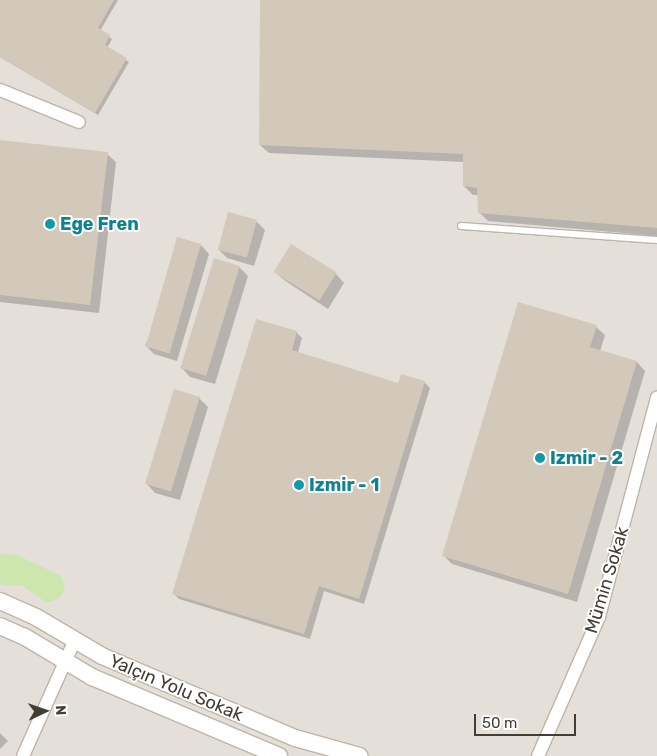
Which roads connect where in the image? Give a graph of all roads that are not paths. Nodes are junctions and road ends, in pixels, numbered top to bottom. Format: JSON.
{"nodes":[{"id":1,"x":0,"y":90,"type":"edge"},
{"id":2,"x":78,"y":122,"type":"dead end"},
{"id":3,"x":461,"y":226,"type":"dead end"},
{"id":4,"x":657,"y":240,"type":"edge"},
{"id":5,"x":657,"y":398,"type":"edge"},
{"id":6,"x":0,"y":601,"type":"edge"},
{"id":7,"x":0,"y":626,"type":"edge"},
{"id":8,"x":75,"y":640,"type":"junction"},
{"id":9,"x":65,"y":661,"type":"junction"},
{"id":10,"x":23,"y":756,"type":"edge"},
{"id":11,"x":279,"y":756,"type":"edge"},
{"id":12,"x":360,"y":756,"type":"edge"},
{"id":13,"x":538,"y":756,"type":"edge"}],
"edges":[{"from":1,"to":2,"type":"street"},
{"from":3,"to":4,"type":"lane"},
{"from":5,"to":13,"type":"street","name":"Mümin Sokak"},
{"from":6,"to":8,"type":"street","name":"Yalçın Yolu Sokak"},
{"from":7,"to":9,"type":"street","name":"Yalçın Yolu Sokak"},
{"from":8,"to":9,"type":"street"},
{"from":8,"to":12,"type":"street","name":"Yalçın Yolu Sokak"},
{"from":9,"to":10,"type":"street"},
{"from":9,"to":11,"type":"street","name":"Yalçın Yolu Sokak"}]}
